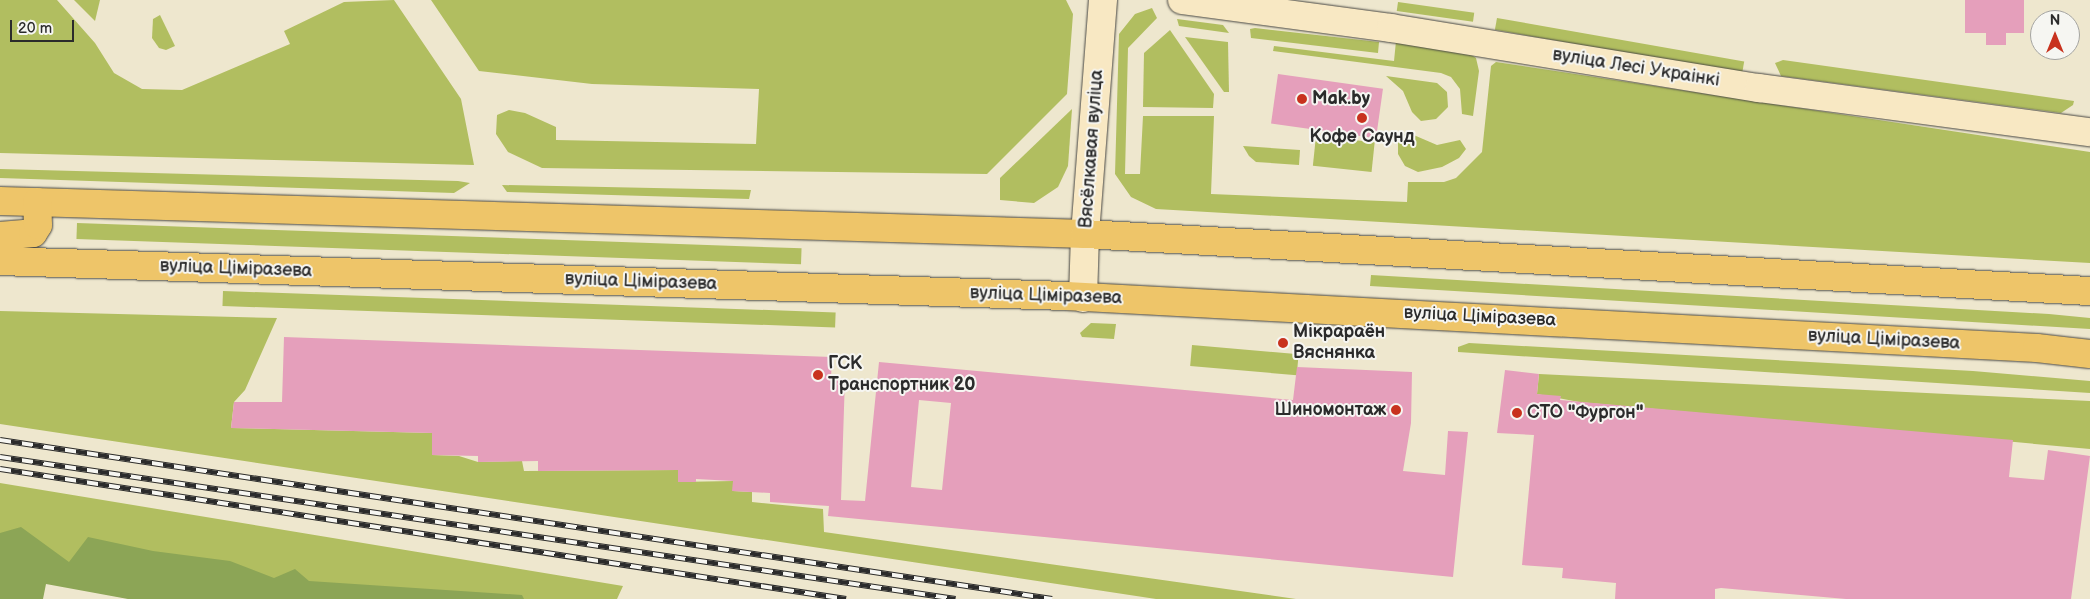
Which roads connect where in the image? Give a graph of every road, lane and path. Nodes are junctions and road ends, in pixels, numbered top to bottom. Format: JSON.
{"nodes":[{"id":1,"x":1103,"y":0,"type":"edge"},
{"id":2,"x":1182,"y":0,"type":"edge"},
{"id":3,"x":2090,"y":132,"type":"edge"},
{"id":4,"x":0,"y":201,"type":"edge"},
{"id":5,"x":37,"y":202,"type":"junction"},
{"id":6,"x":1085,"y":234,"type":"junction"},
{"id":7,"x":0,"y":236,"type":"edge"},
{"id":8,"x":0,"y":261,"type":"edge"},
{"id":9,"x":2090,"y":291,"type":"edge"},
{"id":10,"x":1084,"y":298,"type":"junction"},
{"id":11,"x":2090,"y":354,"type":"edge"}],
"edges":[{"from":1,"to":6,"type":"street","name":"Вясёлкавая вуліца"},
{"from":2,"to":3,"type":"street","name":"вуліца Лесі Украінкі"},
{"from":4,"to":5,"type":"main road"},
{"from":5,"to":6,"type":"main road"},
{"from":5,"to":7,"type":"main road"},
{"from":6,"to":9,"type":"main road"},
{"from":6,"to":10,"type":"street","name":"Вясёлкавая вуліца"},
{"from":8,"to":10,"type":"main road","name":"вуліца Ціміразева"},
{"from":10,"to":11,"type":"main road","name":"вуліца Ціміразева"}]}
